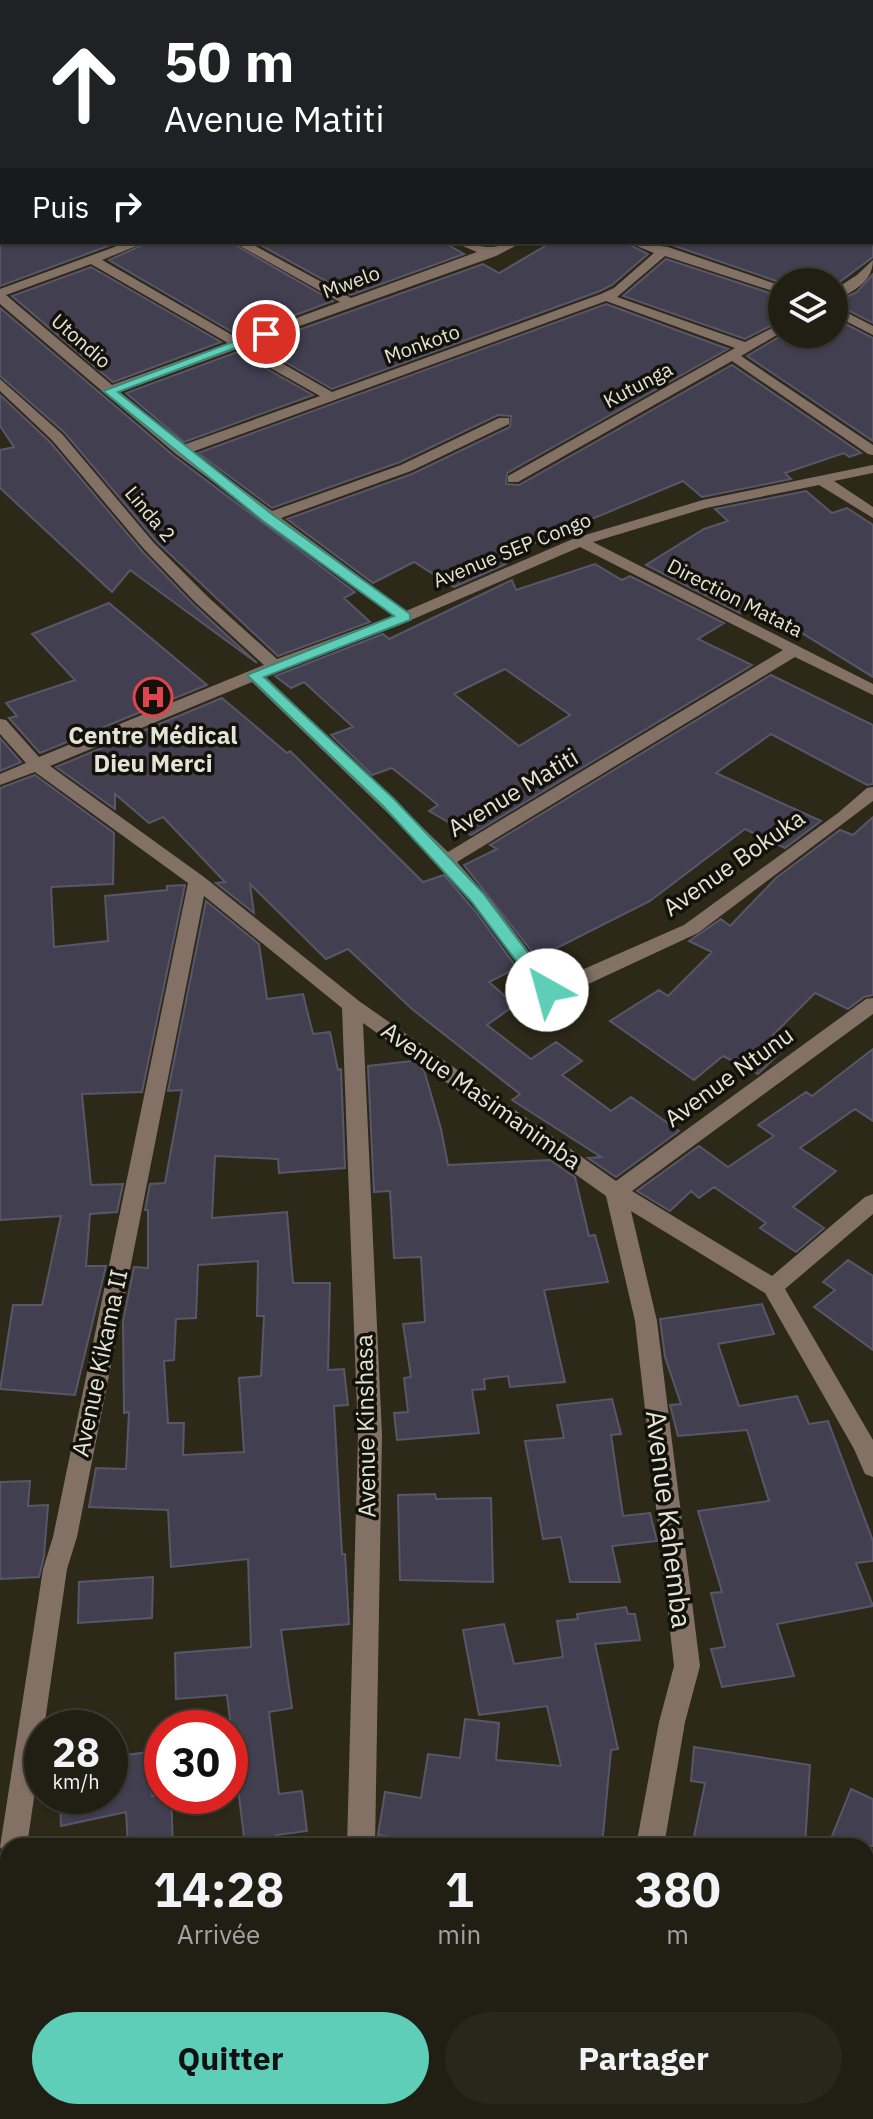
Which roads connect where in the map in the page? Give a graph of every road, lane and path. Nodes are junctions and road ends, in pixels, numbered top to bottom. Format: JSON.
{"nodes":[{"id":1,"x":135,"y":244,"type":"edge"},
{"id":2,"x":243,"y":244,"type":"edge"},
{"id":3,"x":465,"y":244,"type":"edge"},
{"id":4,"x":512,"y":244,"type":"edge"},
{"id":5,"x":641,"y":244,"type":"edge"},
{"id":6,"x":664,"y":250,"type":"junction"},
{"id":7,"x":492,"y":253,"type":"junction"},
{"id":8,"x":94,"y":261,"type":"junction"},
{"id":9,"x":873,"y":264,"type":"edge"},
{"id":10,"x":768,"y":285,"type":"edge"},
{"id":11,"x":848,"y":287,"type":"edge"},
{"id":12,"x":0,"y":295,"type":"edge"},
{"id":13,"x":606,"y":297,"type":"junction"},
{"id":14,"x":351,"y":303,"type":"junction"},
{"id":15,"x":848,"y":318,"type":"edge"},
{"id":16,"x":873,"y":331,"type":"edge"},
{"id":17,"x":768,"y":336,"type":"edge"},
{"id":18,"x":237,"y":344,"type":"junction"},
{"id":19,"x":748,"y":348,"type":"junction"},
{"id":20,"x":733,"y":356,"type":"junction"},
{"id":21,"x":0,"y":383,"type":"edge"},
{"id":22,"x":109,"y":391,"type":"junction"},
{"id":23,"x":333,"y":398,"type":"junction"},
{"id":24,"x":504,"y":421,"type":"dead end"},
{"id":25,"x":181,"y":451,"type":"junction"},
{"id":26,"x":873,"y":451,"type":"edge"},
{"id":27,"x":873,"y":469,"type":"edge"},
{"id":28,"x":513,"y":479,"type":"dead end"},
{"id":29,"x":822,"y":480,"type":"junction"},
{"id":30,"x":873,"y":514,"type":"edge"},
{"id":31,"x":268,"y":518,"type":"junction"},
{"id":32,"x":580,"y":541,"type":"junction"},
{"id":33,"x":405,"y":617,"type":"junction"},
{"id":34,"x":793,"y":651,"type":"junction"},
{"id":35,"x":275,"y":666,"type":"junction"},
{"id":36,"x":254,"y":675,"type":"junction"},
{"id":37,"x":873,"y":690,"type":"edge"},
{"id":38,"x":0,"y":724,"type":"edge"},
{"id":39,"x":36,"y":764,"type":"junction"},
{"id":40,"x":0,"y":780,"type":"edge"},
{"id":41,"x":873,"y":792,"type":"edge"},
{"id":42,"x":444,"y":862,"type":"junction"},
{"id":43,"x":198,"y":881,"type":"junction"},
{"id":44,"x":873,"y":1004,"type":"edge"},
{"id":45,"x":352,"y":1006,"type":"junction"},
{"id":46,"x":616,"y":1192,"type":"junction"},
{"id":47,"x":873,"y":1202,"type":"edge"},
{"id":48,"x":773,"y":1287,"type":"junction"},
{"id":49,"x":870,"y":1452,"type":"edge"},
{"id":50,"x":14,"y":1838,"type":"edge"},
{"id":51,"x":361,"y":1838,"type":"edge"},
{"id":52,"x":651,"y":1838,"type":"edge"}],
"edges":[{"from":1,"to":8,"type":"street"},
{"from":2,"to":14,"type":"street"},
{"from":3,"to":7,"type":"street"},
{"from":4,"to":7,"type":"street","name":"Mwelo"},
{"from":5,"to":6,"type":"street"},
{"from":6,"to":10,"type":"street"},
{"from":6,"to":13,"type":"street","name":"Monkoto"},
{"from":7,"to":14,"type":"street","name":"Mwelo"},
{"from":8,"to":12,"type":"street"},
{"from":8,"to":18,"type":"street"},
{"from":9,"to":11,"type":"street"},
{"from":12,"to":22,"type":"street","name":"Utondio"},
{"from":13,"to":19,"type":"street"},
{"from":13,"to":23,"type":"street","name":"Monkoto"},
{"from":14,"to":18,"type":"street","name":"Mwelo"},
{"from":15,"to":16,"type":"street"},
{"from":17,"to":19,"type":"street","name":"Kutunga"},
{"from":18,"to":22,"type":"street","name":"Mwelo"},
{"from":18,"to":23,"type":"street"},
{"from":19,"to":20,"type":"street","name":"Kutunga"},
{"from":20,"to":26,"type":"street"},
{"from":20,"to":28,"type":"street","name":"Kutunga"},
{"from":21,"to":35,"type":"street","name":"Linda 2"},
{"from":22,"to":25,"type":"street","name":"Utondio"},
{"from":23,"to":25,"type":"street","name":"Monkoto"},
{"from":24,"to":31,"type":"street"},
{"from":25,"to":31,"type":"street","name":"Utondio"},
{"from":27,"to":29,"type":"street","name":"Avenue SEP Congo"},
{"from":29,"to":30,"type":"street"},
{"from":29,"to":32,"type":"street","name":"Avenue SEP Congo"},
{"from":31,"to":33,"type":"street","name":"Utondio"},
{"from":32,"to":33,"type":"street","name":"Avenue SEP Congo"},
{"from":32,"to":34,"type":"street","name":"Direction Matata"},
{"from":33,"to":35,"type":"street","name":"Avenue SEP Congo"},
{"from":34,"to":37,"type":"street","name":"Direction Matata"},
{"from":34,"to":42,"type":"street","name":"Avenue Matiti"},
{"from":35,"to":36,"type":"street","name":"Avenue SEP Congo"},
{"from":36,"to":39,"type":"street","name":"Avenue SEP Congo"},
{"from":36,"to":42,"type":"street","name":"Avenue Matiti"},
{"from":38,"to":39,"type":"street","name":"Avenue Masimanimba"},
{"from":39,"to":40,"type":"street","name":"Avenue SEP Congo"},
{"from":39,"to":43,"type":"street","name":"Avenue Masimanimba"},
{"from":41,"to":42,"type":"street","name":"Avenue Bokuka"},
{"from":43,"to":45,"type":"street","name":"Avenue Masimanimba"},
{"from":43,"to":50,"type":"street","name":"Avenue Kikama II"},
{"from":44,"to":46,"type":"street","name":"Avenue Ntunu"},
{"from":45,"to":46,"type":"street","name":"Avenue Masimanimba"},
{"from":45,"to":51,"type":"street","name":"Avenue Kinshasa"},
{"from":46,"to":48,"type":"street","name":"Avenue Masimanimba"},
{"from":46,"to":52,"type":"street","name":"Avenue Kahemba"},
{"from":47,"to":48,"type":"street"},
{"from":48,"to":49,"type":"street","name":"Avenue Masimanimba"}]}
